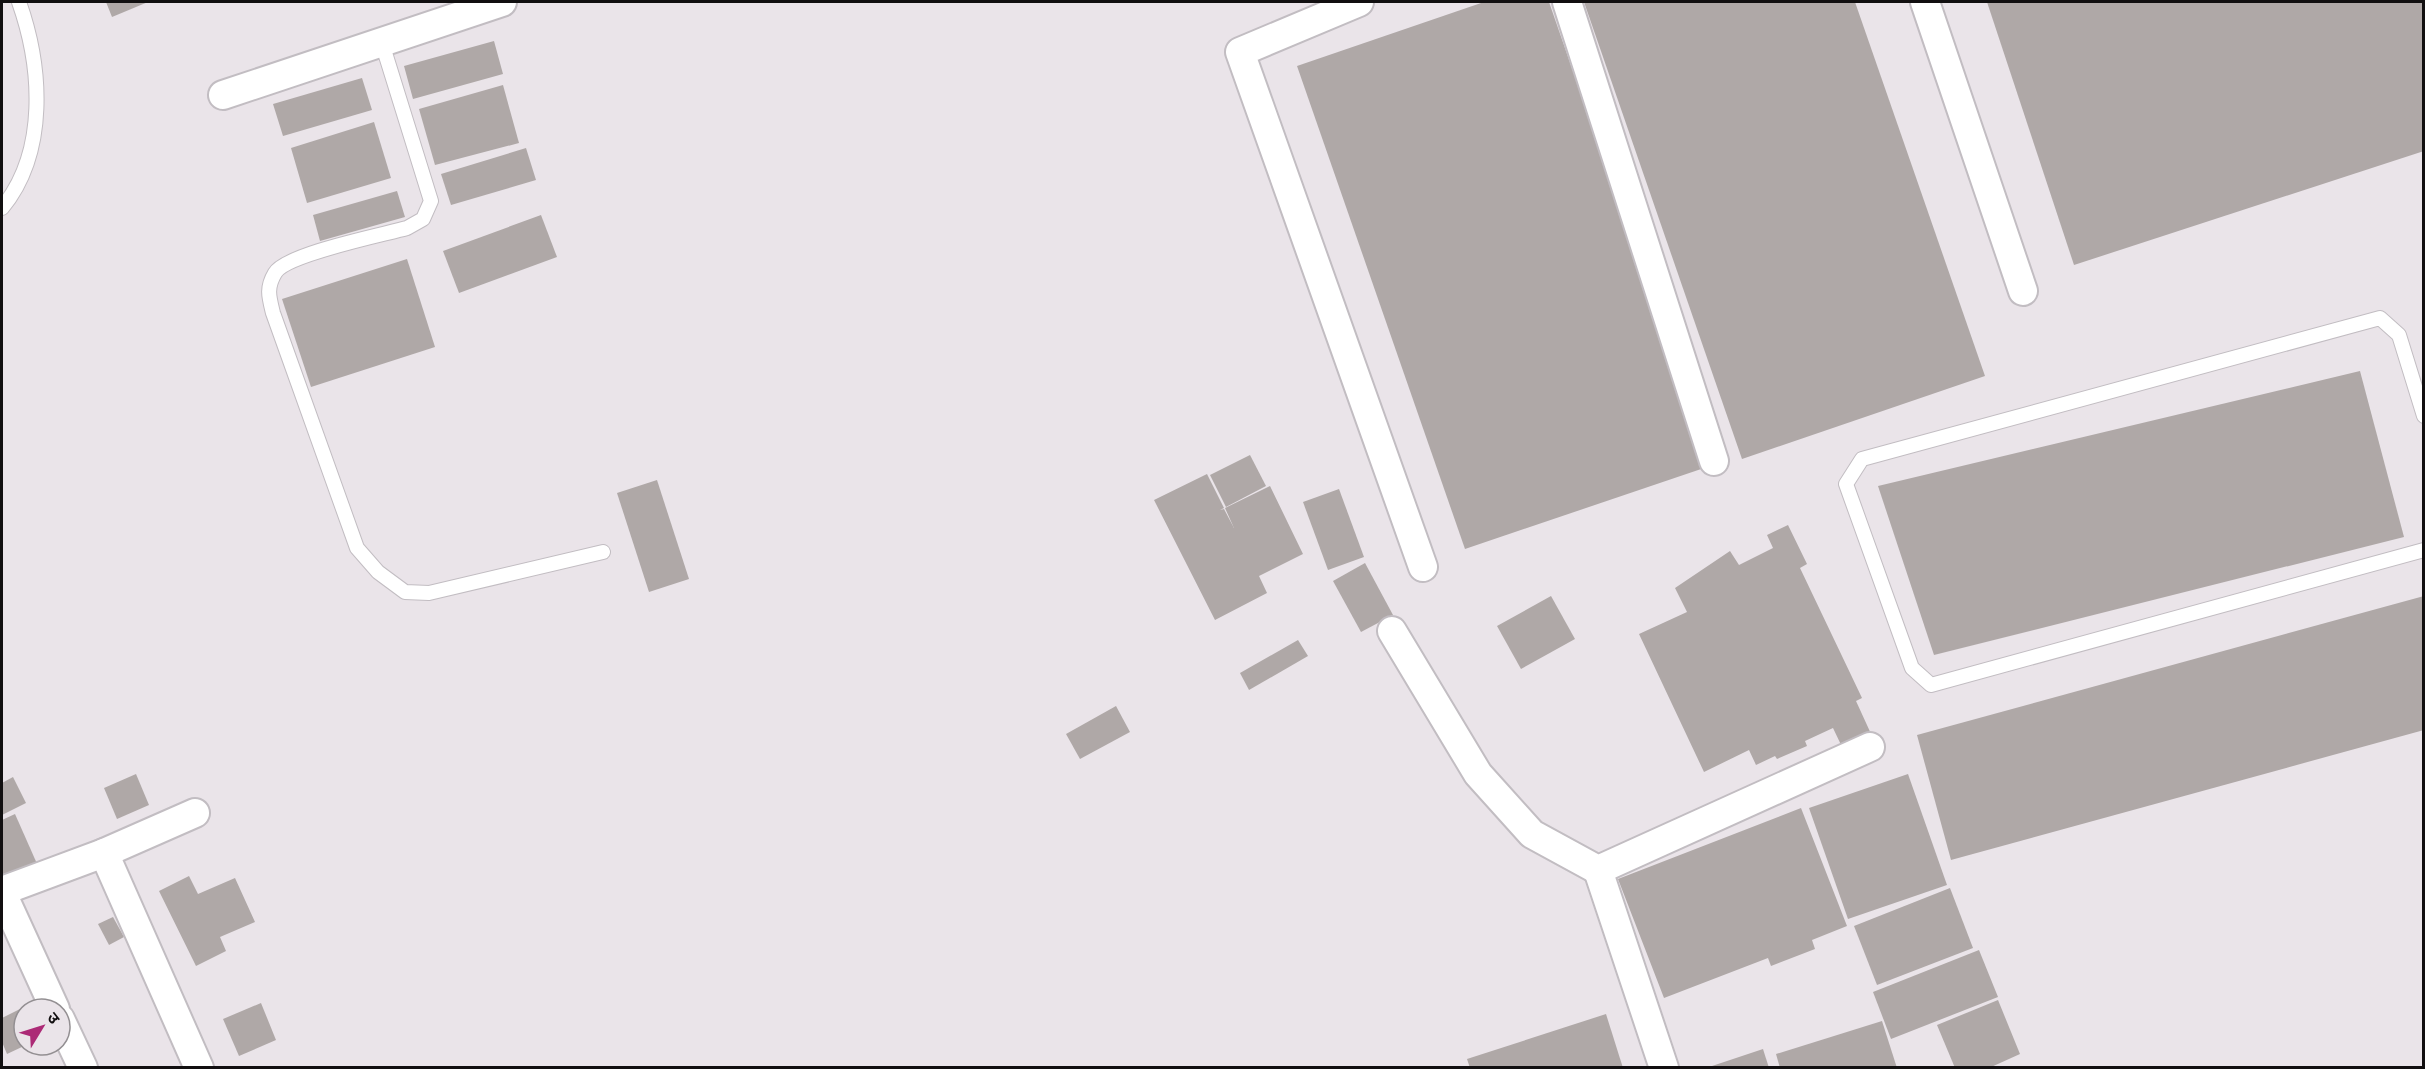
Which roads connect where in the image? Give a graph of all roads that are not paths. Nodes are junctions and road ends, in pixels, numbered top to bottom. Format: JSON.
{"nodes":[{"id":1,"x":19,"y":2,"type":"edge"},
{"id":2,"x":502,"y":2,"type":"edge"},
{"id":3,"x":1359,"y":2,"type":"edge"},
{"id":4,"x":1567,"y":2,"type":"edge"},
{"id":5,"x":1924,"y":2,"type":"edge"},
{"id":6,"x":382,"y":43,"type":"junction"},
{"id":7,"x":224,"y":95,"type":"dead end"},
{"id":8,"x":2,"y":208,"type":"edge"},
{"id":9,"x":2023,"y":291,"type":"dead end"},
{"id":10,"x":2424,"y":416,"type":"edge"},
{"id":11,"x":1714,"y":461,"type":"dead end"},
{"id":12,"x":2424,"y":550,"type":"edge"},
{"id":13,"x":603,"y":552,"type":"dead end"},
{"id":14,"x":1423,"y":567,"type":"dead end"},
{"id":15,"x":1392,"y":631,"type":"dead end"},
{"id":16,"x":1870,"y":747,"type":"dead end"},
{"id":17,"x":195,"y":813,"type":"dead end"},
{"id":18,"x":104,"y":853,"type":"junction"},
{"id":19,"x":1598,"y":870,"type":"junction"},
{"id":20,"x":2,"y":892,"type":"edge"},
{"id":21,"x":50,"y":997,"type":"edge"},
{"id":22,"x":72,"y":1045,"type":"edge"},
{"id":23,"x":83,"y":1068,"type":"edge"},
{"id":24,"x":199,"y":1068,"type":"edge"},
{"id":25,"x":1664,"y":1068,"type":"edge"}],
"edges":[{"from":1,"to":8,"type":"lane"},
{"from":2,"to":6,"type":"street"},
{"from":3,"to":14,"type":"street"},
{"from":4,"to":11,"type":"street"},
{"from":5,"to":9,"type":"street"},
{"from":6,"to":7,"type":"street"},
{"from":6,"to":13,"type":"lane"},
{"from":10,"to":12,"type":"lane"},
{"from":15,"to":19,"type":"street"},
{"from":16,"to":19,"type":"street"},
{"from":17,"to":18,"type":"street"},
{"from":18,"to":20,"type":"street"},
{"from":18,"to":24,"type":"street"},
{"from":19,"to":25,"type":"street"},
{"from":20,"to":21,"type":"street"},
{"from":22,"to":23,"type":"street"}]}
